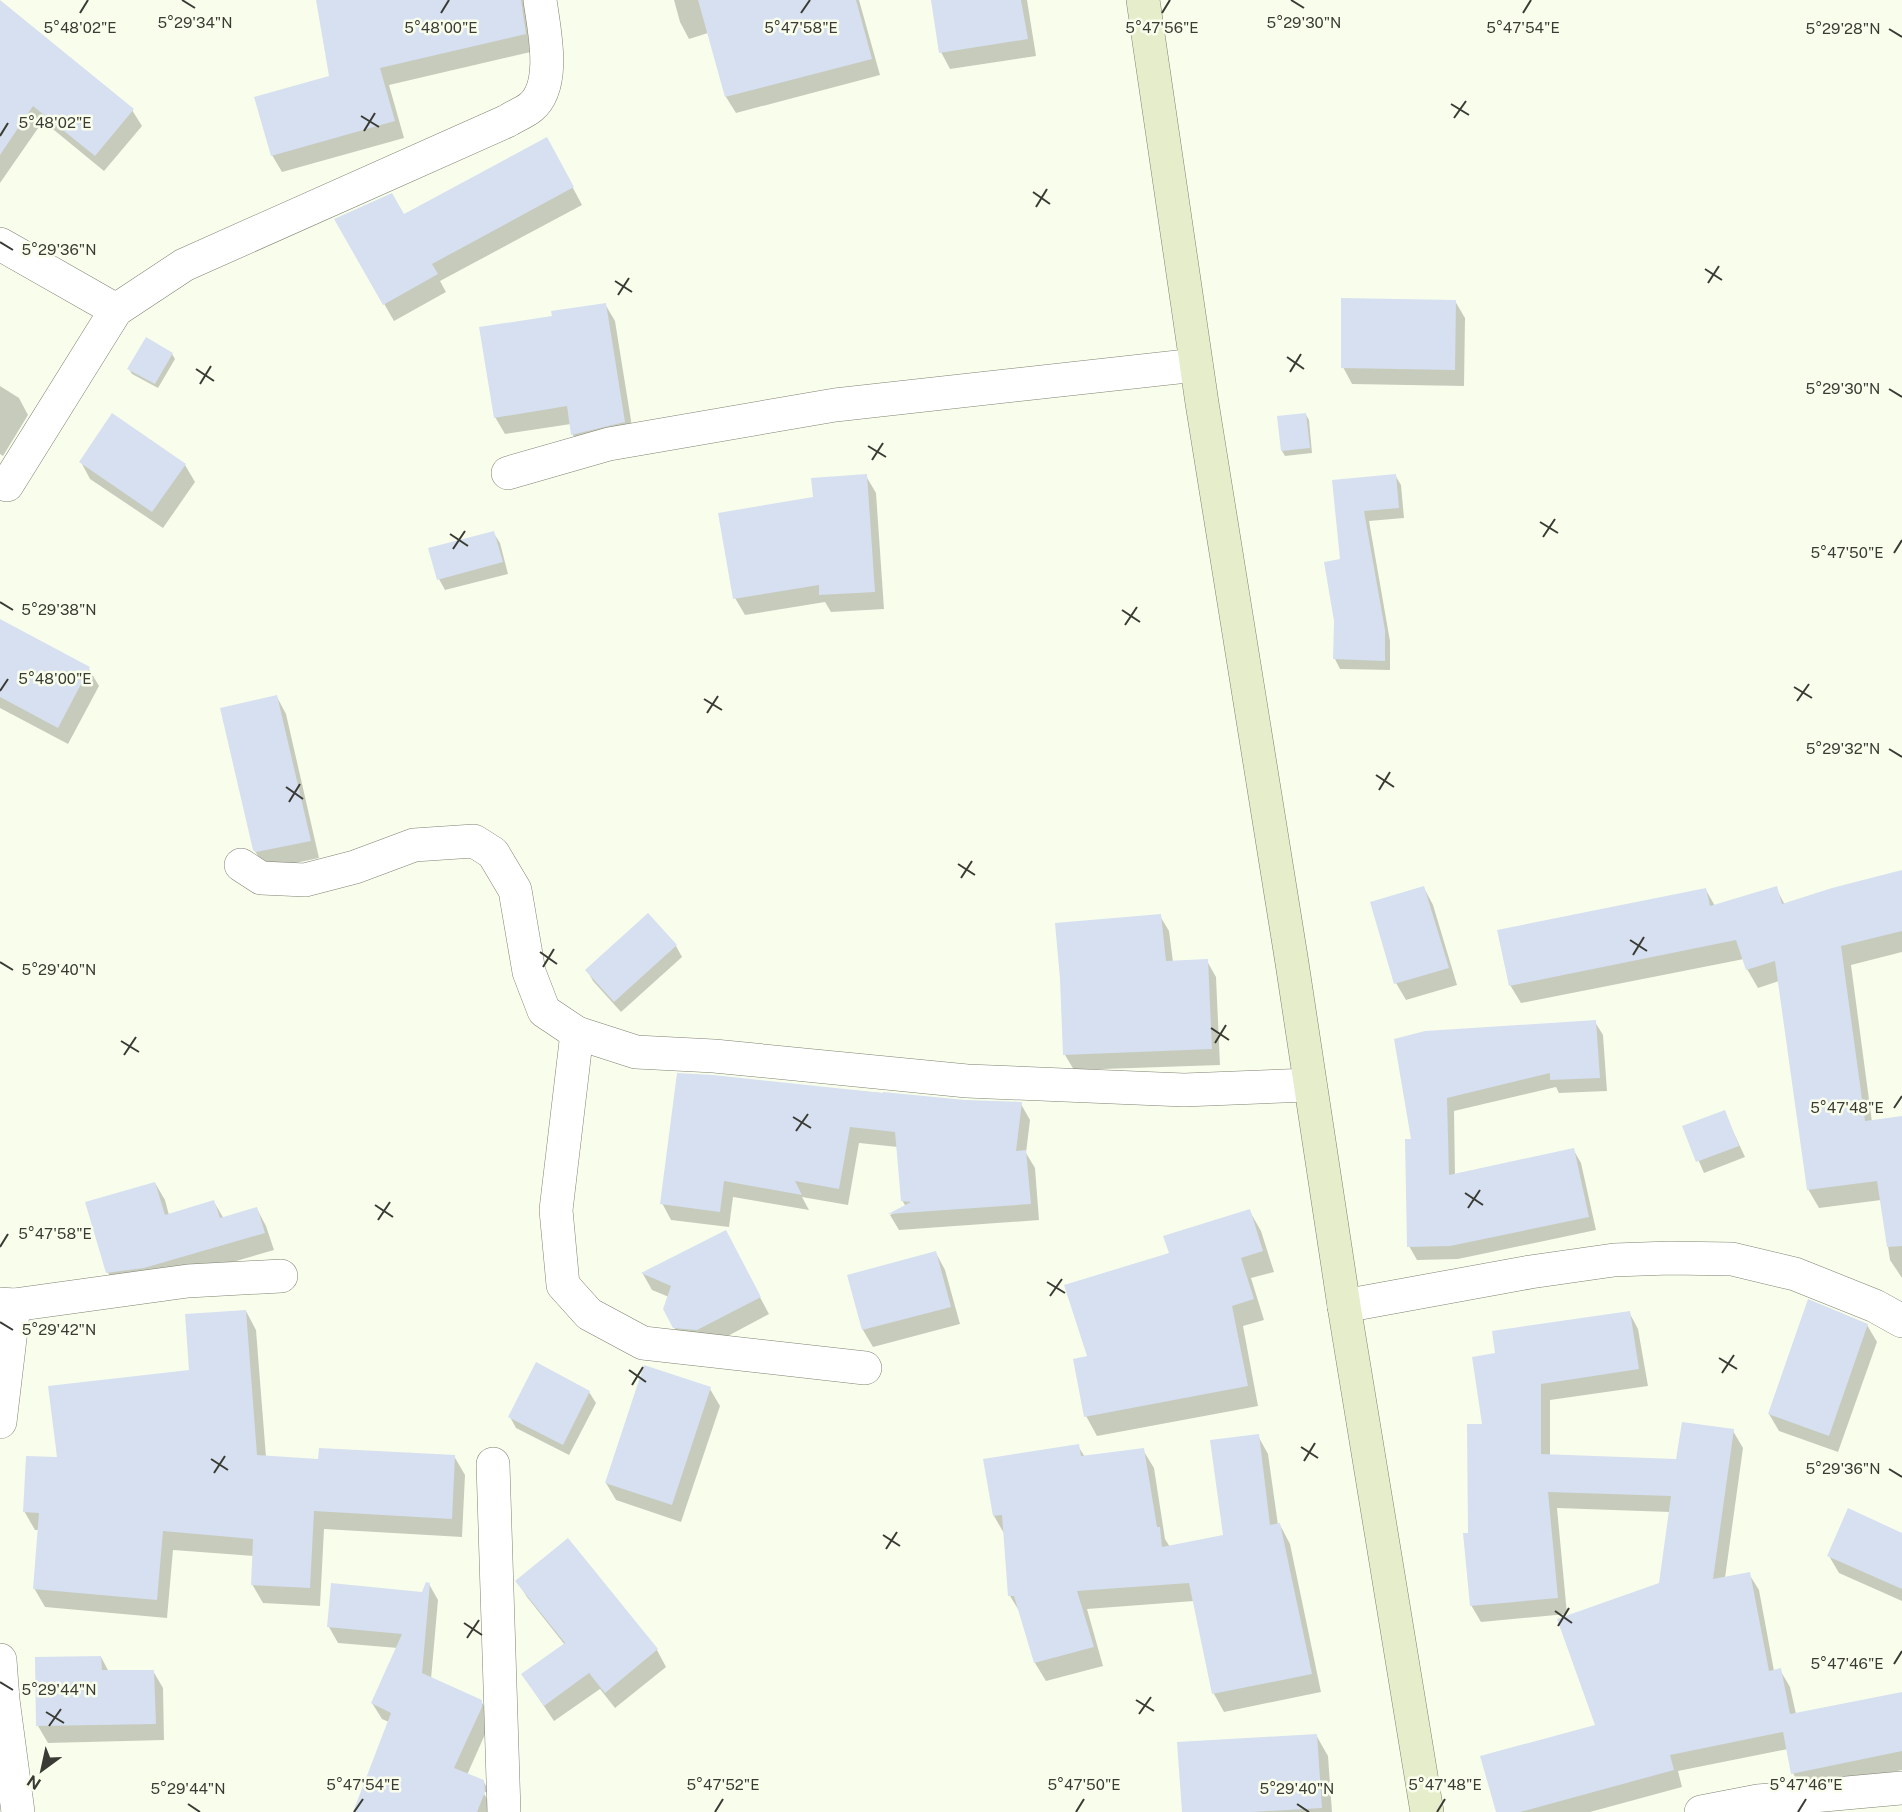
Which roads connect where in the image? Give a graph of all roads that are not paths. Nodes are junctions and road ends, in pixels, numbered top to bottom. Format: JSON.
{"nodes":[{"id":1,"x":540,"y":0,"type":"edge"},
{"id":2,"x":1143,"y":0,"type":"edge"},
{"id":3,"x":0,"y":244,"type":"edge"},
{"id":4,"x":116,"y":310,"type":"junction"},
{"id":5,"x":1197,"y":365,"type":"junction"},
{"id":6,"x":508,"y":473,"type":"dead end"},
{"id":7,"x":7,"y":485,"type":"dead end"},
{"id":8,"x":241,"y":865,"type":"dead end"},
{"id":9,"x":577,"y":1033,"type":"junction"},
{"id":10,"x":1310,"y":1085,"type":"junction"},
{"id":11,"x":281,"y":1276,"type":"dead end"},
{"id":12,"x":7,"y":1305,"type":"edge"},
{"id":13,"x":1344,"y":1306,"type":"junction"},
{"id":14,"x":1902,"y":1321,"type":"edge"},
{"id":15,"x":865,"y":1368,"type":"dead end"},
{"id":16,"x":0,"y":1422,"type":"edge"},
{"id":17,"x":493,"y":1464,"type":"dead end"},
{"id":18,"x":0,"y":1660,"type":"edge"},
{"id":19,"x":1902,"y":1788,"type":"edge"},
{"id":20,"x":18,"y":1812,"type":"edge"},
{"id":21,"x":504,"y":1812,"type":"edge"},
{"id":22,"x":1427,"y":1812,"type":"edge"},
{"id":23,"x":1701,"y":1812,"type":"edge"}],
"edges":[{"from":1,"to":4,"type":"street"},
{"from":2,"to":5,"type":"main road"},
{"from":3,"to":4,"type":"street"},
{"from":4,"to":7,"type":"street"},
{"from":5,"to":6,"type":"street"},
{"from":5,"to":10,"type":"main road"},
{"from":8,"to":9,"type":"street"},
{"from":9,"to":10,"type":"street"},
{"from":9,"to":15,"type":"street"},
{"from":10,"to":13,"type":"main road"},
{"from":11,"to":12,"type":"street"},
{"from":12,"to":16,"type":"street"},
{"from":13,"to":14,"type":"street"},
{"from":13,"to":22,"type":"main road"},
{"from":17,"to":21,"type":"street"},
{"from":18,"to":20,"type":"street"},
{"from":19,"to":23,"type":"street"}]}
